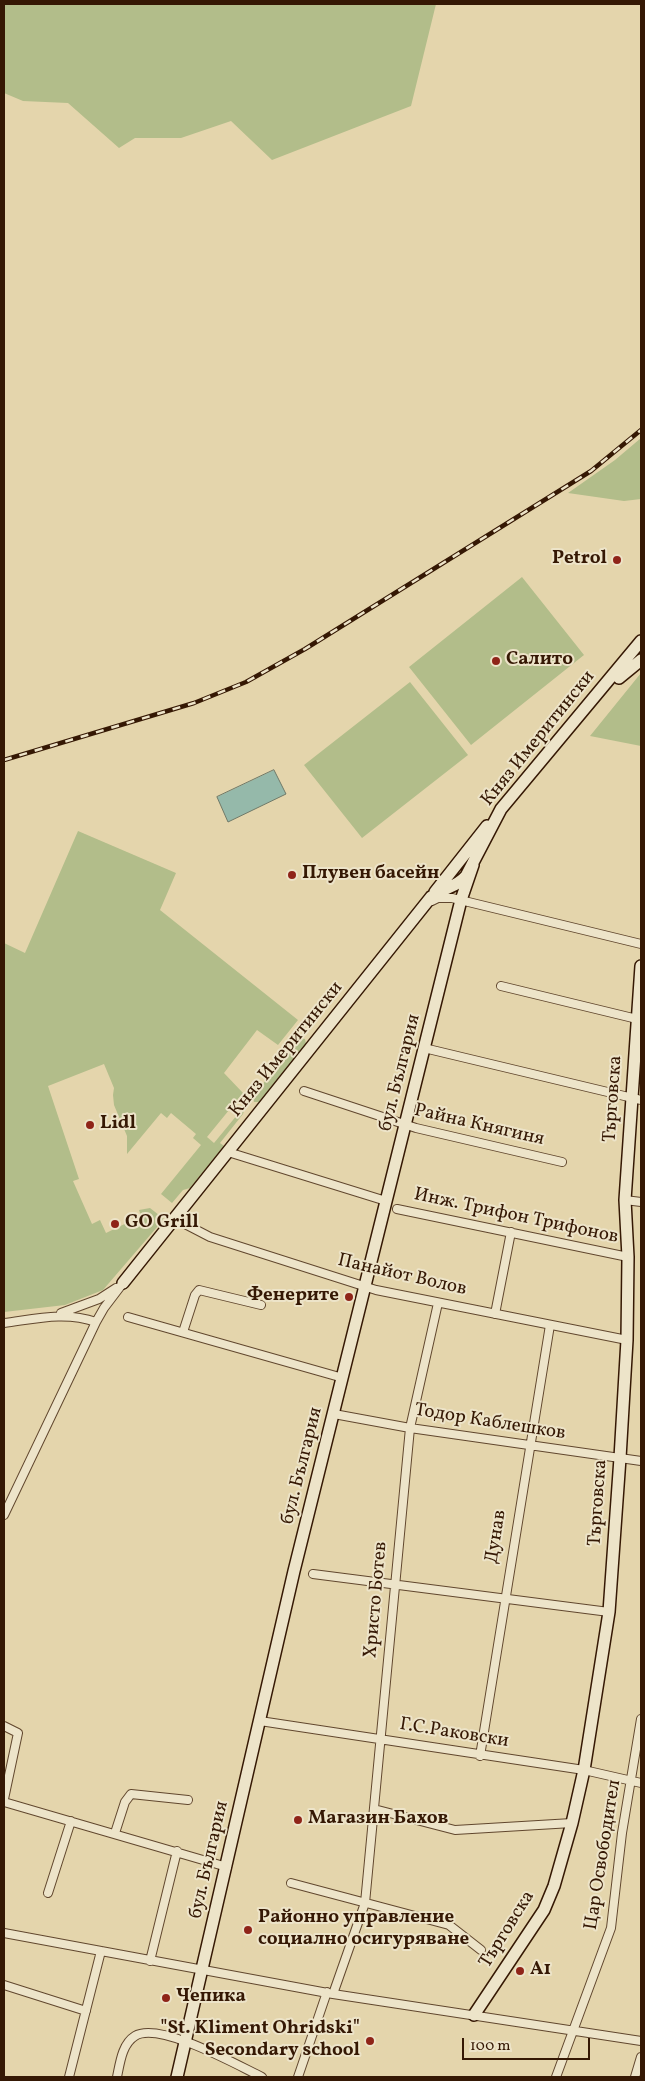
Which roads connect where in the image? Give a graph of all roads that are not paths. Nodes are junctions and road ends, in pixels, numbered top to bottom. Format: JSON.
{"nodes":[{"id":1,"x":641,"y":641,"type":"edge"},
{"id":2,"x":641,"y":660,"type":"edge"},
{"id":3,"x":591,"y":702,"type":"junction"},
{"id":4,"x":501,"y":809,"type":"junction"},
{"id":5,"x":473,"y":865,"type":"junction"},
{"id":6,"x":431,"y":897,"type":"junction"},
{"id":7,"x":461,"y":900,"type":"junction"},
{"id":8,"x":420,"y":911,"type":"junction"},
{"id":9,"x":641,"y":944,"type":"edge"},
{"id":10,"x":641,"y":966,"type":"edge"},
{"id":11,"x":501,"y":986,"type":"dead end"},
{"id":12,"x":637,"y":1019,"type":"junction"},
{"id":13,"x":424,"y":1048,"type":"junction"},
{"id":14,"x":304,"y":1091,"type":"dead end"},
{"id":15,"x":636,"y":1099,"type":"edge"},
{"id":16,"x":406,"y":1125,"type":"junction"},
{"id":17,"x":228,"y":1152,"type":"junction"},
{"id":18,"x":562,"y":1162,"type":"dead end"},
{"id":19,"x":625,"y":1200,"type":"junction"},
{"id":20,"x":386,"y":1201,"type":"junction"},
{"id":21,"x":641,"y":1202,"type":"edge"},
{"id":22,"x":397,"y":1209,"type":"dead end"},
{"id":23,"x":176,"y":1218,"type":"junction"},
{"id":24,"x":511,"y":1232,"type":"junction"},
{"id":25,"x":628,"y":1257,"type":"junction"},
{"id":26,"x":123,"y":1283,"type":"junction"},
{"id":27,"x":366,"y":1288,"type":"junction"},
{"id":28,"x":438,"y":1303,"type":"junction"},
{"id":29,"x":261,"y":1305,"type":"dead end"},
{"id":30,"x":495,"y":1314,"type":"junction"},
{"id":31,"x":54,"y":1316,"type":"junction"},
{"id":32,"x":128,"y":1317,"type":"dead end"},
{"id":33,"x":96,"y":1322,"type":"junction"},
{"id":34,"x":4,"y":1323,"type":"edge"},
{"id":35,"x":550,"y":1325,"type":"junction"},
{"id":36,"x":183,"y":1332,"type":"junction"},
{"id":37,"x":627,"y":1340,"type":"junction"},
{"id":38,"x":343,"y":1378,"type":"junction"},
{"id":39,"x":334,"y":1414,"type":"junction"},
{"id":40,"x":410,"y":1428,"type":"junction"},
{"id":41,"x":529,"y":1446,"type":"junction"},
{"id":42,"x":620,"y":1458,"type":"junction"},
{"id":43,"x":641,"y":1462,"type":"edge"},
{"id":44,"x":4,"y":1515,"type":"edge"},
{"id":45,"x":313,"y":1574,"type":"dead end"},
{"id":46,"x":395,"y":1585,"type":"junction"},
{"id":47,"x":504,"y":1598,"type":"junction"},
{"id":48,"x":609,"y":1612,"type":"junction"},
{"id":49,"x":641,"y":1719,"type":"edge"},
{"id":50,"x":260,"y":1721,"type":"junction"},
{"id":51,"x":4,"y":1726,"type":"edge"},
{"id":52,"x":381,"y":1739,"type":"junction"},
{"id":53,"x":480,"y":1756,"type":"junction"},
{"id":54,"x":584,"y":1770,"type":"junction"},
{"id":55,"x":631,"y":1781,"type":"junction"},
{"id":56,"x":641,"y":1783,"type":"edge"},
{"id":57,"x":4,"y":1800,"type":"edge"},
{"id":58,"x":188,"y":1800,"type":"dead end"},
{"id":59,"x":374,"y":1809,"type":"junction"},
{"id":60,"x":71,"y":1821,"type":"junction"},
{"id":61,"x":572,"y":1823,"type":"junction"},
{"id":62,"x":116,"y":1833,"type":"junction"},
{"id":63,"x":177,"y":1852,"type":"junction"},
{"id":64,"x":227,"y":1867,"type":"junction"},
{"id":65,"x":291,"y":1883,"type":"dead end"},
{"id":66,"x":48,"y":1892,"type":"dead end"},
{"id":67,"x":365,"y":1903,"type":"junction"},
{"id":68,"x":4,"y":1933,"type":"edge"},
{"id":69,"x":481,"y":1950,"type":"dead end"},
{"id":70,"x":101,"y":1951,"type":"junction"},
{"id":71,"x":150,"y":1961,"type":"junction"},
{"id":72,"x":202,"y":1971,"type":"junction"},
{"id":73,"x":4,"y":1985,"type":"edge"},
{"id":74,"x":330,"y":1993,"type":"junction"},
{"id":75,"x":86,"y":2011,"type":"junction"},
{"id":76,"x":474,"y":2015,"type":"junction"},
{"id":77,"x":574,"y":2030,"type":"junction"},
{"id":78,"x":186,"y":2041,"type":"junction"},
{"id":79,"x":641,"y":2041,"type":"edge"},
{"id":80,"x":641,"y":2057,"type":"edge"},
{"id":81,"x":69,"y":2077,"type":"edge"},
{"id":82,"x":117,"y":2077,"type":"edge"},
{"id":83,"x":177,"y":2077,"type":"edge"},
{"id":84,"x":262,"y":2077,"type":"edge"},
{"id":85,"x":298,"y":2077,"type":"edge"},
{"id":86,"x":556,"y":2077,"type":"edge"},
{"id":87,"x":635,"y":2077,"type":"edge"}],
"edges":[{"from":1,"to":3,"type":"street","name":"Княз Имеритински"},
{"from":2,"to":3,"type":"street"},
{"from":3,"to":4,"type":"street","name":"Княз Имеритински"},
{"from":4,"to":5,"type":"street","name":"Княз Имеритински"},
{"from":4,"to":6,"type":"street"},
{"from":5,"to":6,"type":"street","name":"Княз Имеритински"},
{"from":5,"to":7,"type":"street","name":"бул. България"},
{"from":6,"to":8,"type":"street","name":"Княз Имеритински"},
{"from":7,"to":8,"type":"street"},
{"from":7,"to":9,"type":"street"},
{"from":7,"to":13,"type":"street","name":"бул. България"},
{"from":8,"to":17,"type":"street","name":"Княз Имеритински"},
{"from":10,"to":12,"type":"street","name":"Търговска"},
{"from":11,"to":12,"type":"street"},
{"from":12,"to":15,"type":"street","name":"Търговска"},
{"from":13,"to":15,"type":"street"},
{"from":13,"to":16,"type":"street","name":"бул. България"},
{"from":14,"to":16,"type":"street","name":"Райна Княгиня"},
{"from":15,"to":19,"type":"street","name":"Търговска"},
{"from":16,"to":18,"type":"street","name":"Райна Княгиня"},
{"from":16,"to":20,"type":"street","name":"бул. България"},
{"from":17,"to":20,"type":"street","name":"Инж. Трифон Трифонов"},
{"from":17,"to":23,"type":"street","name":"Княз Имеритински"},
{"from":19,"to":21,"type":"street"},
{"from":19,"to":25,"type":"street","name":"Търговска"},
{"from":20,"to":27,"type":"street","name":"бул. България"},
{"from":22,"to":24,"type":"street","name":"Инж. Трифон Трифонов"},
{"from":23,"to":26,"type":"street","name":"Княз Имеритински"},
{"from":23,"to":27,"type":"street","name":"Панайот Волов"},
{"from":24,"to":25,"type":"street","name":"Инж. Трифон Трифонов"},
{"from":24,"to":30,"type":"street"},
{"from":25,"to":37,"type":"street","name":"Търговска"},
{"from":26,"to":31,"type":"street"},
{"from":26,"to":33,"type":"street","name":"Княз Имеритински"},
{"from":27,"to":28,"type":"street","name":"Панайот Волов"},
{"from":27,"to":38,"type":"street","name":"бул. България"},
{"from":28,"to":30,"type":"street","name":"Панайот Волов"},
{"from":28,"to":40,"type":"street","name":"Христо Ботев"},
{"from":29,"to":36,"type":"street"},
{"from":30,"to":35,"type":"street","name":"Панайот Волов"},
{"from":31,"to":33,"type":"street"},
{"from":31,"to":34,"type":"street"},
{"from":32,"to":36,"type":"street"},
{"from":33,"to":44,"type":"street","name":"Княз Имеритински"},
{"from":35,"to":37,"type":"street","name":"Панайот Волов"},
{"from":35,"to":41,"type":"street","name":"Дунав"},
{"from":36,"to":38,"type":"street"},
{"from":37,"to":42,"type":"street","name":"Търговска"},
{"from":38,"to":39,"type":"street","name":"бул. България"},
{"from":39,"to":40,"type":"street","name":"Тодор Каблешков"},
{"from":39,"to":50,"type":"street","name":"бул. България"},
{"from":40,"to":41,"type":"street","name":"Тодор Каблешков"},
{"from":40,"to":46,"type":"street","name":"Христо Ботев"},
{"from":41,"to":42,"type":"street","name":"Тодор Каблешков"},
{"from":41,"to":47,"type":"street","name":"Дунав"},
{"from":42,"to":43,"type":"street","name":"Тодор Каблешков"},
{"from":42,"to":48,"type":"street","name":"Търговска"},
{"from":45,"to":46,"type":"street"},
{"from":46,"to":47,"type":"street"},
{"from":46,"to":52,"type":"street","name":"Христо Ботев"},
{"from":47,"to":48,"type":"street"},
{"from":47,"to":53,"type":"street","name":"Дунав"},
{"from":48,"to":54,"type":"street","name":"Търговска"},
{"from":49,"to":55,"type":"street","name":"Цар Освободител"},
{"from":50,"to":52,"type":"street","name":"Г.С.Раковски"},
{"from":50,"to":64,"type":"street","name":"бул. България"},
{"from":51,"to":57,"type":"street"},
{"from":52,"to":53,"type":"street","name":"Г.С.Раковски"},
{"from":52,"to":59,"type":"street","name":"Христо Ботев"},
{"from":53,"to":54,"type":"street","name":"Г.С.Раковски"},
{"from":54,"to":55,"type":"street","name":"Г.С.Раковски"},
{"from":54,"to":61,"type":"street","name":"Търговска"},
{"from":55,"to":56,"type":"street","name":"Г.С.Раковски"},
{"from":55,"to":77,"type":"street","name":"Цар Освободител"},
{"from":57,"to":60,"type":"street"},
{"from":58,"to":62,"type":"street"},
{"from":59,"to":61,"type":"street"},
{"from":59,"to":67,"type":"street","name":"Христо Ботев"},
{"from":60,"to":62,"type":"street"},
{"from":60,"to":66,"type":"street"},
{"from":61,"to":76,"type":"street","name":"Търговска"},
{"from":62,"to":63,"type":"street"},
{"from":63,"to":64,"type":"street"},
{"from":63,"to":71,"type":"street"},
{"from":64,"to":72,"type":"street","name":"бул. България"},
{"from":65,"to":67,"type":"street"},
{"from":67,"to":69,"type":"street"},
{"from":67,"to":74,"type":"street","name":"Христо Ботев"},
{"from":68,"to":70,"type":"street"},
{"from":70,"to":71,"type":"street"},
{"from":70,"to":75,"type":"street"},
{"from":71,"to":72,"type":"street"},
{"from":72,"to":74,"type":"street"},
{"from":72,"to":78,"type":"street","name":"бул. България"},
{"from":73,"to":75,"type":"street"},
{"from":74,"to":76,"type":"street"},
{"from":74,"to":85,"type":"street"},
{"from":75,"to":81,"type":"street"},
{"from":76,"to":77,"type":"street"},
{"from":77,"to":79,"type":"street"},
{"from":77,"to":86,"type":"street","name":"Цар Освободител"},
{"from":78,"to":82,"type":"street"},
{"from":78,"to":83,"type":"street","name":"бул. България"},
{"from":78,"to":84,"type":"street"},
{"from":80,"to":87,"type":"street"}]}
